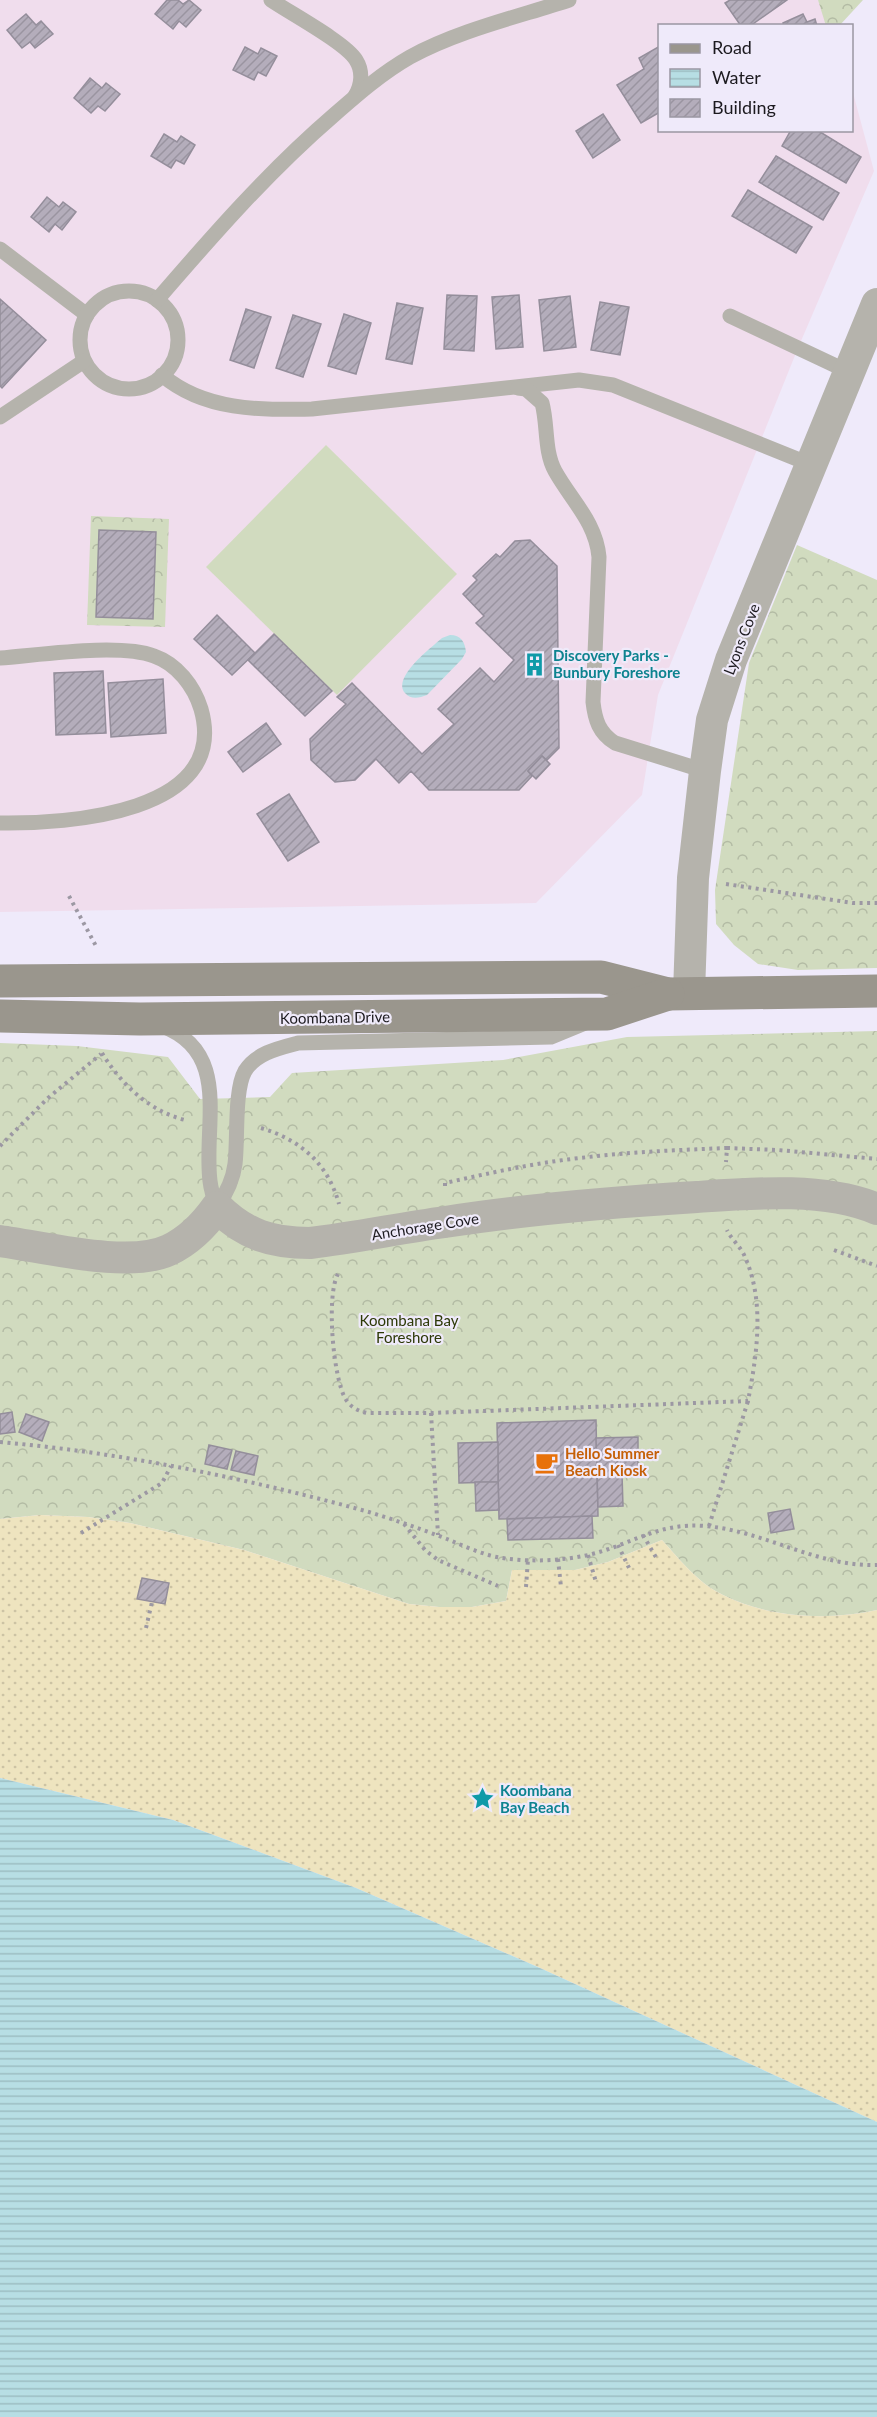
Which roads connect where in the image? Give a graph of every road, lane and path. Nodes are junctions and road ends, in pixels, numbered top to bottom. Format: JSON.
{"nodes":[{"id":1,"x":271,"y":0,"type":"edge"},
{"id":2,"x":569,"y":0,"type":"edge"},
{"id":3,"x":353,"y":98,"type":"junction"},
{"id":4,"x":0,"y":249,"type":"edge"},
{"id":5,"x":157,"y":300,"type":"junction"},
{"id":6,"x":877,"y":304,"type":"edge"},
{"id":7,"x":87,"y":315,"type":"junction"},
{"id":8,"x":730,"y":316,"type":"dead end"},
{"id":9,"x":84,"y":361,"type":"junction"},
{"id":10,"x":849,"y":372,"type":"junction"},
{"id":11,"x":162,"y":375,"type":"junction"},
{"id":12,"x":513,"y":386,"type":"junction"},
{"id":13,"x":0,"y":417,"type":"edge"},
{"id":14,"x":812,"y":465,"type":"junction"},
{"id":15,"x":0,"y":658,"type":"edge"},
{"id":16,"x":705,"y":771,"type":"junction"},
{"id":17,"x":0,"y":823,"type":"edge"},
{"id":18,"x":693,"y":878,"type":"junction"},
{"id":19,"x":877,"y":903,"type":"edge"},
{"id":20,"x":0,"y":981,"type":"edge"},
{"id":21,"x":877,"y":991,"type":"edge"},
{"id":22,"x":678,"y":994,"type":"junction"},
{"id":23,"x":607,"y":1014,"type":"junction"},
{"id":24,"x":0,"y":1016,"type":"edge"},
{"id":25,"x":140,"y":1019,"type":"junction"},
{"id":26,"x":102,"y":1053,"type":"dead end"},
{"id":27,"x":0,"y":1146,"type":"edge"},
{"id":28,"x":727,"y":1148,"type":"junction"},
{"id":29,"x":877,"y":1159,"type":"edge"},
{"id":30,"x":445,"y":1192,"type":"dead end"},
{"id":31,"x":726,"y":1195,"type":"junction"},
{"id":32,"x":217,"y":1208,"type":"junction"},
{"id":33,"x":877,"y":1209,"type":"edge"},
{"id":34,"x":341,"y":1240,"type":"junction"},
{"id":35,"x":0,"y":1241,"type":"edge"},
{"id":36,"x":834,"y":1250,"type":"dead end"},
{"id":37,"x":877,"y":1266,"type":"edge"},
{"id":38,"x":748,"y":1401,"type":"junction"},
{"id":39,"x":431,"y":1413,"type":"junction"},
{"id":40,"x":0,"y":1442,"type":"edge"},
{"id":41,"x":171,"y":1466,"type":"junction"},
{"id":42,"x":404,"y":1523,"type":"junction"},
{"id":43,"x":708,"y":1526,"type":"junction"},
{"id":44,"x":81,"y":1533,"type":"dead end"},
{"id":45,"x":438,"y":1535,"type":"junction"},
{"id":46,"x":643,"y":1535,"type":"junction"},
{"id":47,"x":618,"y":1545,"type":"junction"},
{"id":48,"x":588,"y":1555,"type":"junction"},
{"id":49,"x":657,"y":1558,"type":"dead end"},
{"id":50,"x":528,"y":1559,"type":"junction"},
{"id":51,"x":558,"y":1559,"type":"junction"},
{"id":52,"x":877,"y":1565,"type":"edge"},
{"id":53,"x":630,"y":1570,"type":"dead end"},
{"id":54,"x":596,"y":1582,"type":"dead end"},
{"id":55,"x":498,"y":1586,"type":"dead end"},
{"id":56,"x":526,"y":1587,"type":"dead end"},
{"id":57,"x":561,"y":1587,"type":"dead end"},
{"id":58,"x":152,"y":1602,"type":"dead end"},
{"id":59,"x":146,"y":1628,"type":"dead end"}],
"edges":[{"from":1,"to":3,"type":"lane"},
{"from":2,"to":3,"type":"lane"},
{"from":3,"to":5,"type":"lane"},
{"from":4,"to":7,"type":"lane"},
{"from":5,"to":7,"type":"lane"},
{"from":5,"to":11,"type":"lane"},
{"from":6,"to":10,"type":"street","name":"Lyons Cove"},
{"from":7,"to":9,"type":"lane"},
{"from":8,"to":10,"type":"lane"},
{"from":9,"to":11,"type":"lane"},
{"from":9,"to":13,"type":"lane"},
{"from":10,"to":14,"type":"street","name":"Lyons Cove"},
{"from":11,"to":12,"type":"lane"},
{"from":12,"to":14,"type":"lane"},
{"from":12,"to":16,"type":"lane"},
{"from":14,"to":16,"type":"street","name":"Lyons Cove"},
{"from":15,"to":17,"type":"lane"},
{"from":16,"to":18,"type":"street","name":"Lyons Cove"},
{"from":18,"to":19,"type":"path"},
{"from":18,"to":22,"type":"street","name":"Lyons Cove"},
{"from":20,"to":22,"type":"main road","name":"Koombana Drive"},
{"from":21,"to":22,"type":"main road","name":"Koombana Drive"},
{"from":22,"to":23,"type":"main road","name":"Koombana Drive"},
{"from":23,"to":25,"type":"main road","name":"Koombana Drive"},
{"from":23,"to":32,"type":"lane"},
{"from":24,"to":25,"type":"main road","name":"Koombana Drive"},
{"from":25,"to":32,"type":"lane"},
{"from":26,"to":27,"type":"path"},
{"from":28,"to":29,"type":"path"},
{"from":28,"to":30,"type":"path"},
{"from":28,"to":31,"type":"path"},
{"from":31,"to":33,"type":"street","name":"Anchorage Cove"},
{"from":31,"to":34,"type":"street","name":"Anchorage Cove"},
{"from":31,"to":38,"type":"path"},
{"from":32,"to":34,"type":"street","name":"Anchorage Cove"},
{"from":32,"to":35,"type":"street"},
{"from":34,"to":39,"type":"path"},
{"from":36,"to":37,"type":"path"},
{"from":38,"to":39,"type":"path"},
{"from":38,"to":43,"type":"path"},
{"from":39,"to":45,"type":"path"},
{"from":40,"to":41,"type":"path"},
{"from":41,"to":42,"type":"path"},
{"from":41,"to":44,"type":"path"},
{"from":42,"to":45,"type":"path"},
{"from":42,"to":55,"type":"path"},
{"from":43,"to":46,"type":"path"},
{"from":43,"to":52,"type":"path"},
{"from":45,"to":50,"type":"path"},
{"from":46,"to":47,"type":"path"},
{"from":46,"to":49,"type":"path"},
{"from":47,"to":48,"type":"path"},
{"from":47,"to":53,"type":"path"},
{"from":48,"to":51,"type":"path"},
{"from":48,"to":54,"type":"path"},
{"from":50,"to":51,"type":"path"},
{"from":50,"to":56,"type":"path"},
{"from":51,"to":57,"type":"path"},
{"from":58,"to":59,"type":"path"}]}
